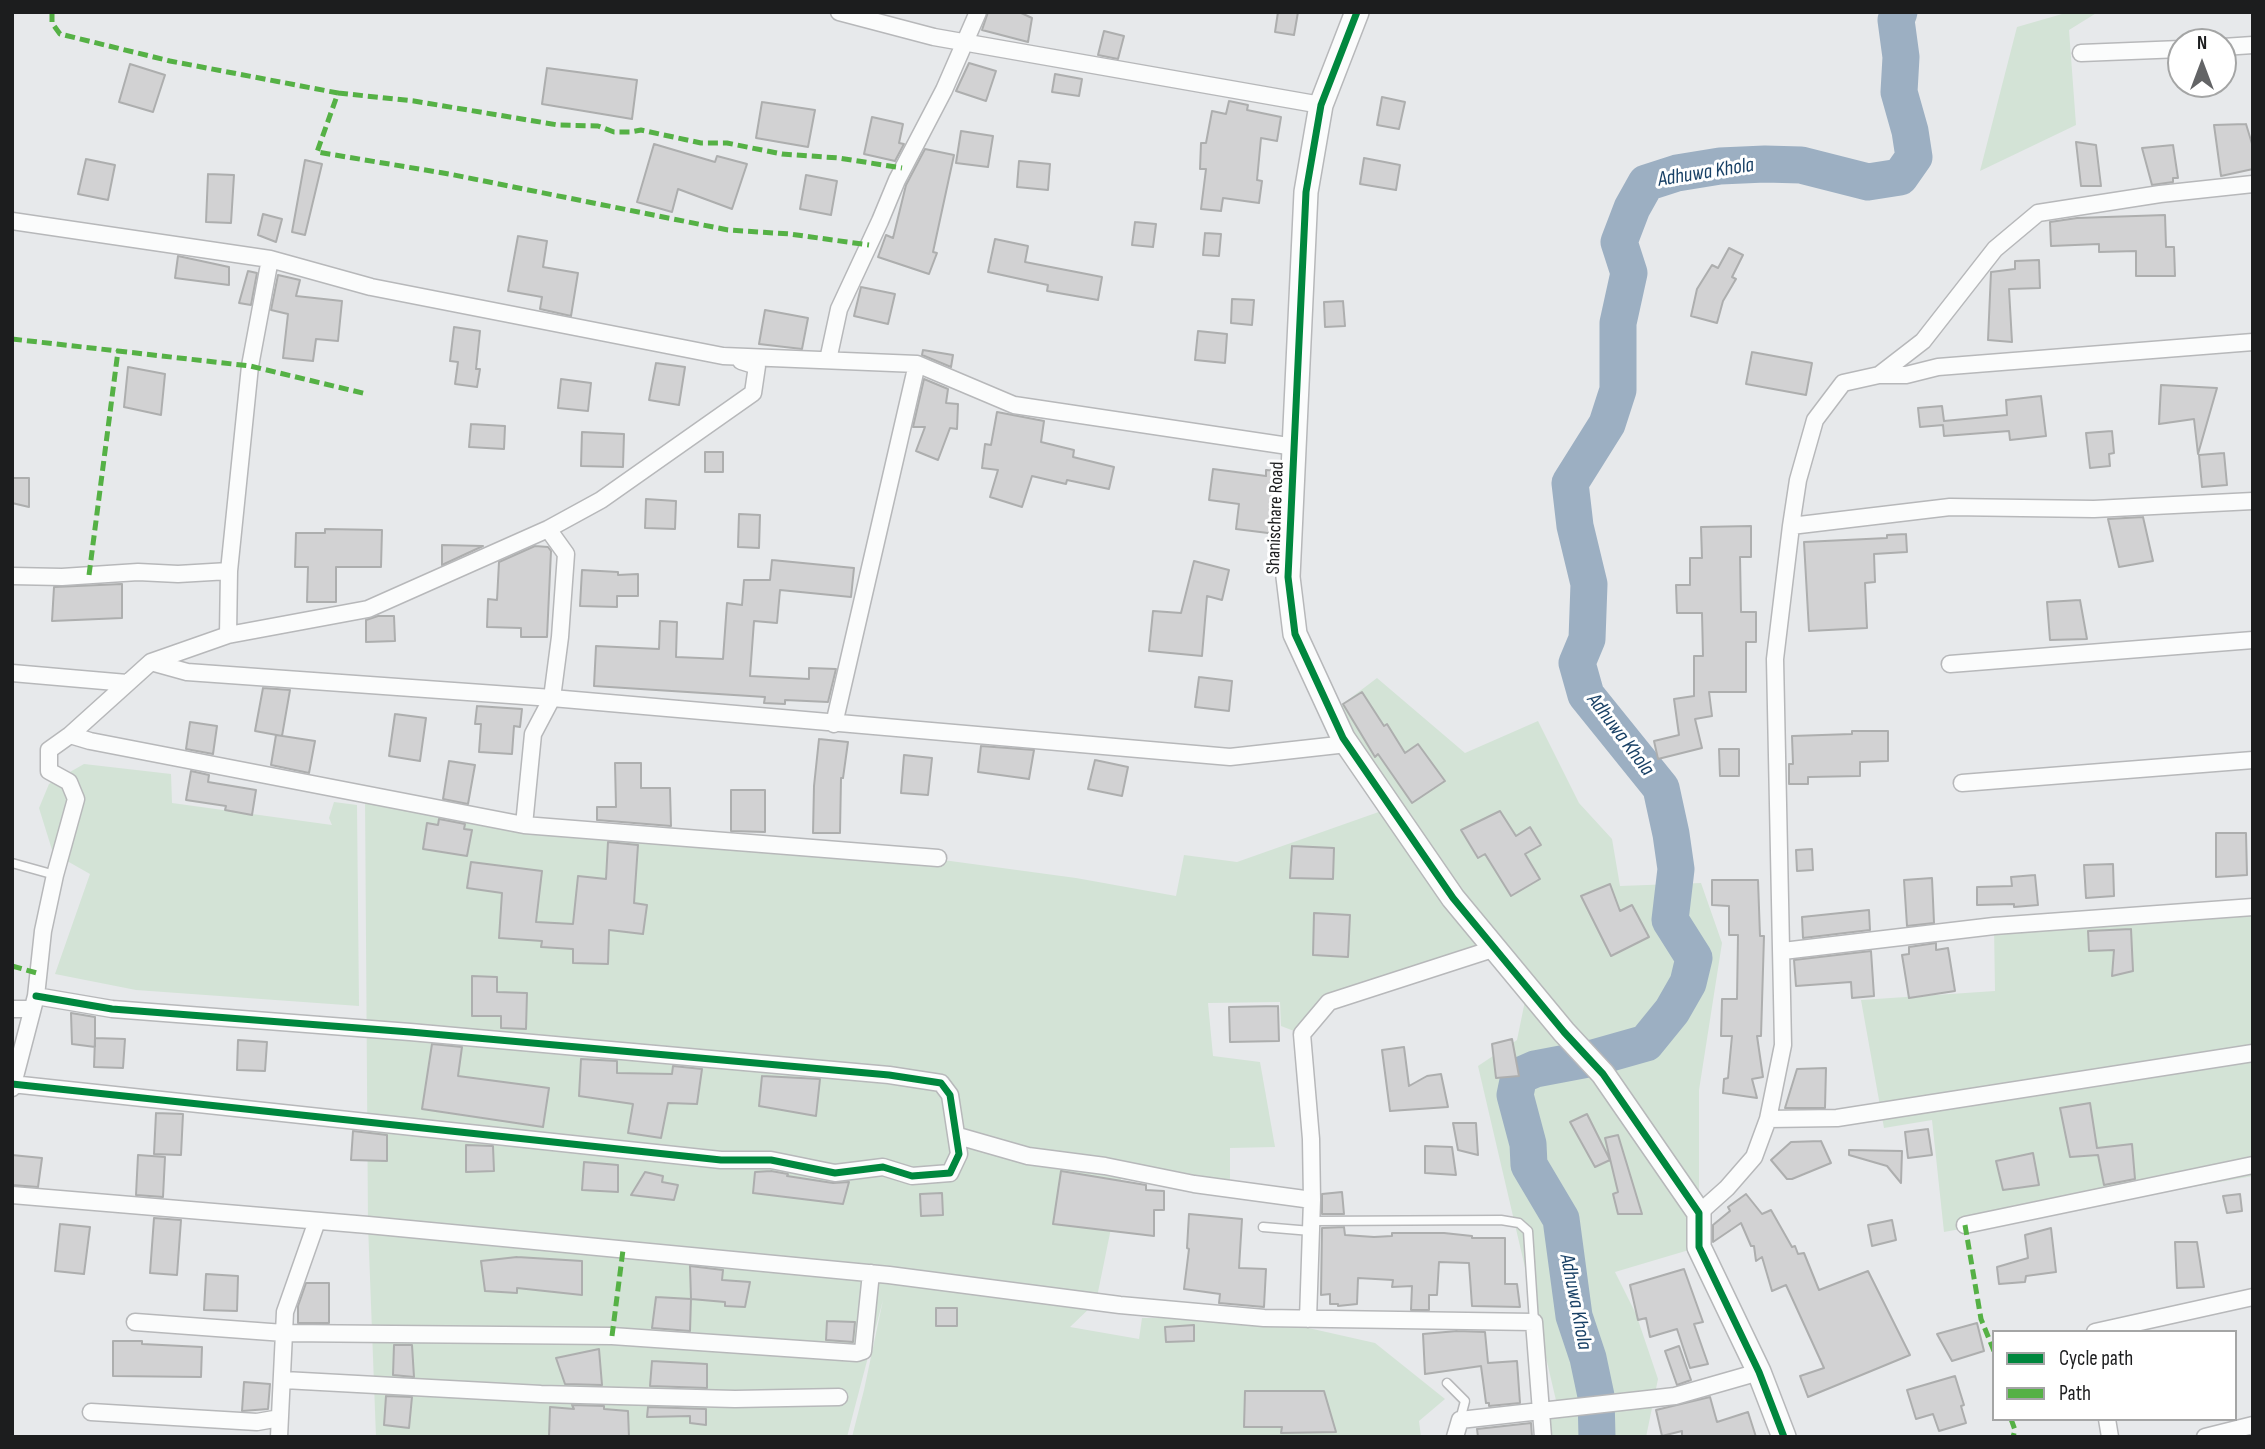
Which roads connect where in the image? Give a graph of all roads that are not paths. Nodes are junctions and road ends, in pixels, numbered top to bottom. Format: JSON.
{"nodes":[{"id":1,"x":839,"y":12,"type":"edge"},
{"id":2,"x":978,"y":12,"type":"edge"},
{"id":3,"x":1357,"y":12,"type":"edge"},
{"id":4,"x":965,"y":42,"type":"junction"},
{"id":5,"x":2167,"y":50,"type":"edge"},
{"id":6,"x":2081,"y":53,"type":"dead end"},
{"id":7,"x":1321,"y":105,"type":"junction"},
{"id":8,"x":2253,"y":184,"type":"edge"},
{"id":9,"x":12,"y":221,"type":"edge"},
{"id":10,"x":270,"y":259,"type":"junction"},
{"id":11,"x":2253,"y":342,"type":"edge"},
{"id":12,"x":723,"y":356,"type":"junction"},
{"id":13,"x":828,"y":360,"type":"junction"},
{"id":14,"x":917,"y":364,"type":"junction"},
{"id":15,"x":1879,"y":375,"type":"junction"},
{"id":16,"x":1295,"y":447,"type":"junction"},
{"id":17,"x":2253,"y":500,"type":"edge"},
{"id":18,"x":1791,"y":526,"type":"junction"},
{"id":19,"x":548,"y":529,"type":"junction"},
{"id":20,"x":229,"y":571,"type":"junction"},
{"id":21,"x":12,"y":576,"type":"edge"},
{"id":22,"x":228,"y":635,"type":"junction"},
{"id":23,"x":2253,"y":640,"type":"edge"},
{"id":24,"x":151,"y":662,"type":"junction"},
{"id":25,"x":1950,"y":664,"type":"dead end"},
{"id":26,"x":12,"y":673,"type":"edge"},
{"id":27,"x":127,"y":683,"type":"junction"},
{"id":28,"x":552,"y":698,"type":"junction"},
{"id":29,"x":834,"y":724,"type":"junction"},
{"id":30,"x":70,"y":735,"type":"junction"},
{"id":31,"x":1347,"y":744,"type":"junction"},
{"id":32,"x":2253,"y":760,"type":"edge"},
{"id":33,"x":1962,"y":783,"type":"dead end"},
{"id":34,"x":524,"y":825,"type":"junction"},
{"id":35,"x":938,"y":858,"type":"dead end"},
{"id":36,"x":12,"y":863,"type":"edge"},
{"id":37,"x":55,"y":875,"type":"junction"},
{"id":38,"x":2253,"y":907,"type":"edge"},
{"id":39,"x":1496,"y":948,"type":"junction"},
{"id":40,"x":1783,"y":951,"type":"junction"},
{"id":41,"x":34,"y":1003,"type":"junction"},
{"id":42,"x":12,"y":1009,"type":"edge"},
{"id":43,"x":2253,"y":1053,"type":"edge"},
{"id":44,"x":13,"y":1085,"type":"edge"},
{"id":45,"x":1768,"y":1119,"type":"junction"},
{"id":46,"x":958,"y":1136,"type":"junction"},
{"id":47,"x":2253,"y":1165,"type":"edge"},
{"id":48,"x":12,"y":1195,"type":"edge"},
{"id":49,"x":1312,"y":1200,"type":"junction"},
{"id":50,"x":1699,"y":1213,"type":"junction"},
{"id":51,"x":317,"y":1221,"type":"junction"},
{"id":52,"x":1965,"y":1225,"type":"dead end"},
{"id":53,"x":1312,"y":1226,"type":"junction"},
{"id":54,"x":1264,"y":1227,"type":"dead end"},
{"id":55,"x":870,"y":1273,"type":"junction"},
{"id":56,"x":2253,"y":1297,"type":"edge"},
{"id":57,"x":1308,"y":1319,"type":"junction"},
{"id":58,"x":135,"y":1322,"type":"dead end"},
{"id":59,"x":1534,"y":1322,"type":"junction"},
{"id":60,"x":2104,"y":1330,"type":"edge"},
{"id":61,"x":284,"y":1333,"type":"junction"},
{"id":62,"x":1759,"y":1372,"type":"junction"},
{"id":63,"x":284,"y":1380,"type":"junction"},
{"id":64,"x":1447,"y":1383,"type":"dead end"},
{"id":65,"x":839,"y":1397,"type":"dead end"},
{"id":66,"x":92,"y":1412,"type":"dead end"},
{"id":67,"x":1540,"y":1412,"type":"junction"},
{"id":68,"x":280,"y":1418,"type":"junction"},
{"id":69,"x":1460,"y":1420,"type":"junction"},
{"id":70,"x":2253,"y":1425,"type":"edge"},
{"id":71,"x":279,"y":1437,"type":"edge"},
{"id":72,"x":1455,"y":1437,"type":"edge"},
{"id":73,"x":1543,"y":1437,"type":"edge"},
{"id":74,"x":1784,"y":1437,"type":"edge"},
{"id":75,"x":2205,"y":1437,"type":"edge"}],
"edges":[{"from":1,"to":4,"type":"street"},
{"from":2,"to":4,"type":"street"},
{"from":3,"to":7,"type":"street","name":"Shanischare Road"},
{"from":4,"to":7,"type":"street"},
{"from":4,"to":13,"type":"street"},
{"from":5,"to":6,"type":"street"},
{"from":7,"to":16,"type":"street","name":"Shanischare Road"},
{"from":8,"to":15,"type":"street"},
{"from":9,"to":10,"type":"street"},
{"from":10,"to":12,"type":"street"},
{"from":10,"to":20,"type":"street"},
{"from":11,"to":15,"type":"street"},
{"from":12,"to":13,"type":"street"},
{"from":12,"to":19,"type":"street"},
{"from":13,"to":14,"type":"street"},
{"from":14,"to":16,"type":"street"},
{"from":14,"to":29,"type":"street"},
{"from":15,"to":18,"type":"street"},
{"from":16,"to":31,"type":"street","name":"Shanischare Road"},
{"from":17,"to":18,"type":"street"},
{"from":18,"to":40,"type":"street"},
{"from":19,"to":22,"type":"street"},
{"from":19,"to":28,"type":"street"},
{"from":20,"to":21,"type":"street"},
{"from":20,"to":22,"type":"street"},
{"from":22,"to":24,"type":"street"},
{"from":23,"to":25,"type":"street"},
{"from":24,"to":27,"type":"street"},
{"from":24,"to":28,"type":"street"},
{"from":26,"to":27,"type":"street"},
{"from":27,"to":30,"type":"street"},
{"from":28,"to":29,"type":"street"},
{"from":28,"to":34,"type":"street"},
{"from":29,"to":31,"type":"street"},
{"from":30,"to":34,"type":"street"},
{"from":30,"to":37,"type":"street"},
{"from":31,"to":39,"type":"street","name":"Shanischare Road"},
{"from":32,"to":33,"type":"street"},
{"from":34,"to":35,"type":"street"},
{"from":36,"to":37,"type":"lane"},
{"from":37,"to":41,"type":"street"},
{"from":38,"to":40,"type":"street"},
{"from":39,"to":49,"type":"street"},
{"from":39,"to":50,"type":"street","name":"Shanischare Road"},
{"from":40,"to":45,"type":"street"},
{"from":41,"to":42,"type":"street"},
{"from":41,"to":44,"type":"street"},
{"from":41,"to":46,"type":"street"},
{"from":43,"to":45,"type":"street"},
{"from":44,"to":46,"type":"street"},
{"from":45,"to":50,"type":"street"},
{"from":46,"to":49,"type":"street"},
{"from":47,"to":52,"type":"street"},
{"from":48,"to":51,"type":"street"},
{"from":49,"to":53,"type":"street"},
{"from":50,"to":62,"type":"street"},
{"from":51,"to":55,"type":"street"},
{"from":51,"to":61,"type":"street"},
{"from":53,"to":54,"type":"lane"},
{"from":53,"to":57,"type":"street"},
{"from":53,"to":59,"type":"lane"},
{"from":55,"to":57,"type":"street"},
{"from":55,"to":61,"type":"street"},
{"from":56,"to":60,"type":"street"},
{"from":57,"to":59,"type":"street"},
{"from":58,"to":61,"type":"street"},
{"from":59,"to":67,"type":"street"},
{"from":61,"to":63,"type":"street"},
{"from":62,"to":67,"type":"street"},
{"from":62,"to":74,"type":"street"},
{"from":63,"to":65,"type":"street"},
{"from":63,"to":68,"type":"street"},
{"from":64,"to":69,"type":"lane"},
{"from":66,"to":68,"type":"street"},
{"from":67,"to":69,"type":"street"},
{"from":67,"to":73,"type":"street"},
{"from":68,"to":71,"type":"street"},
{"from":69,"to":72,"type":"street"},
{"from":70,"to":75,"type":"street"}]}
